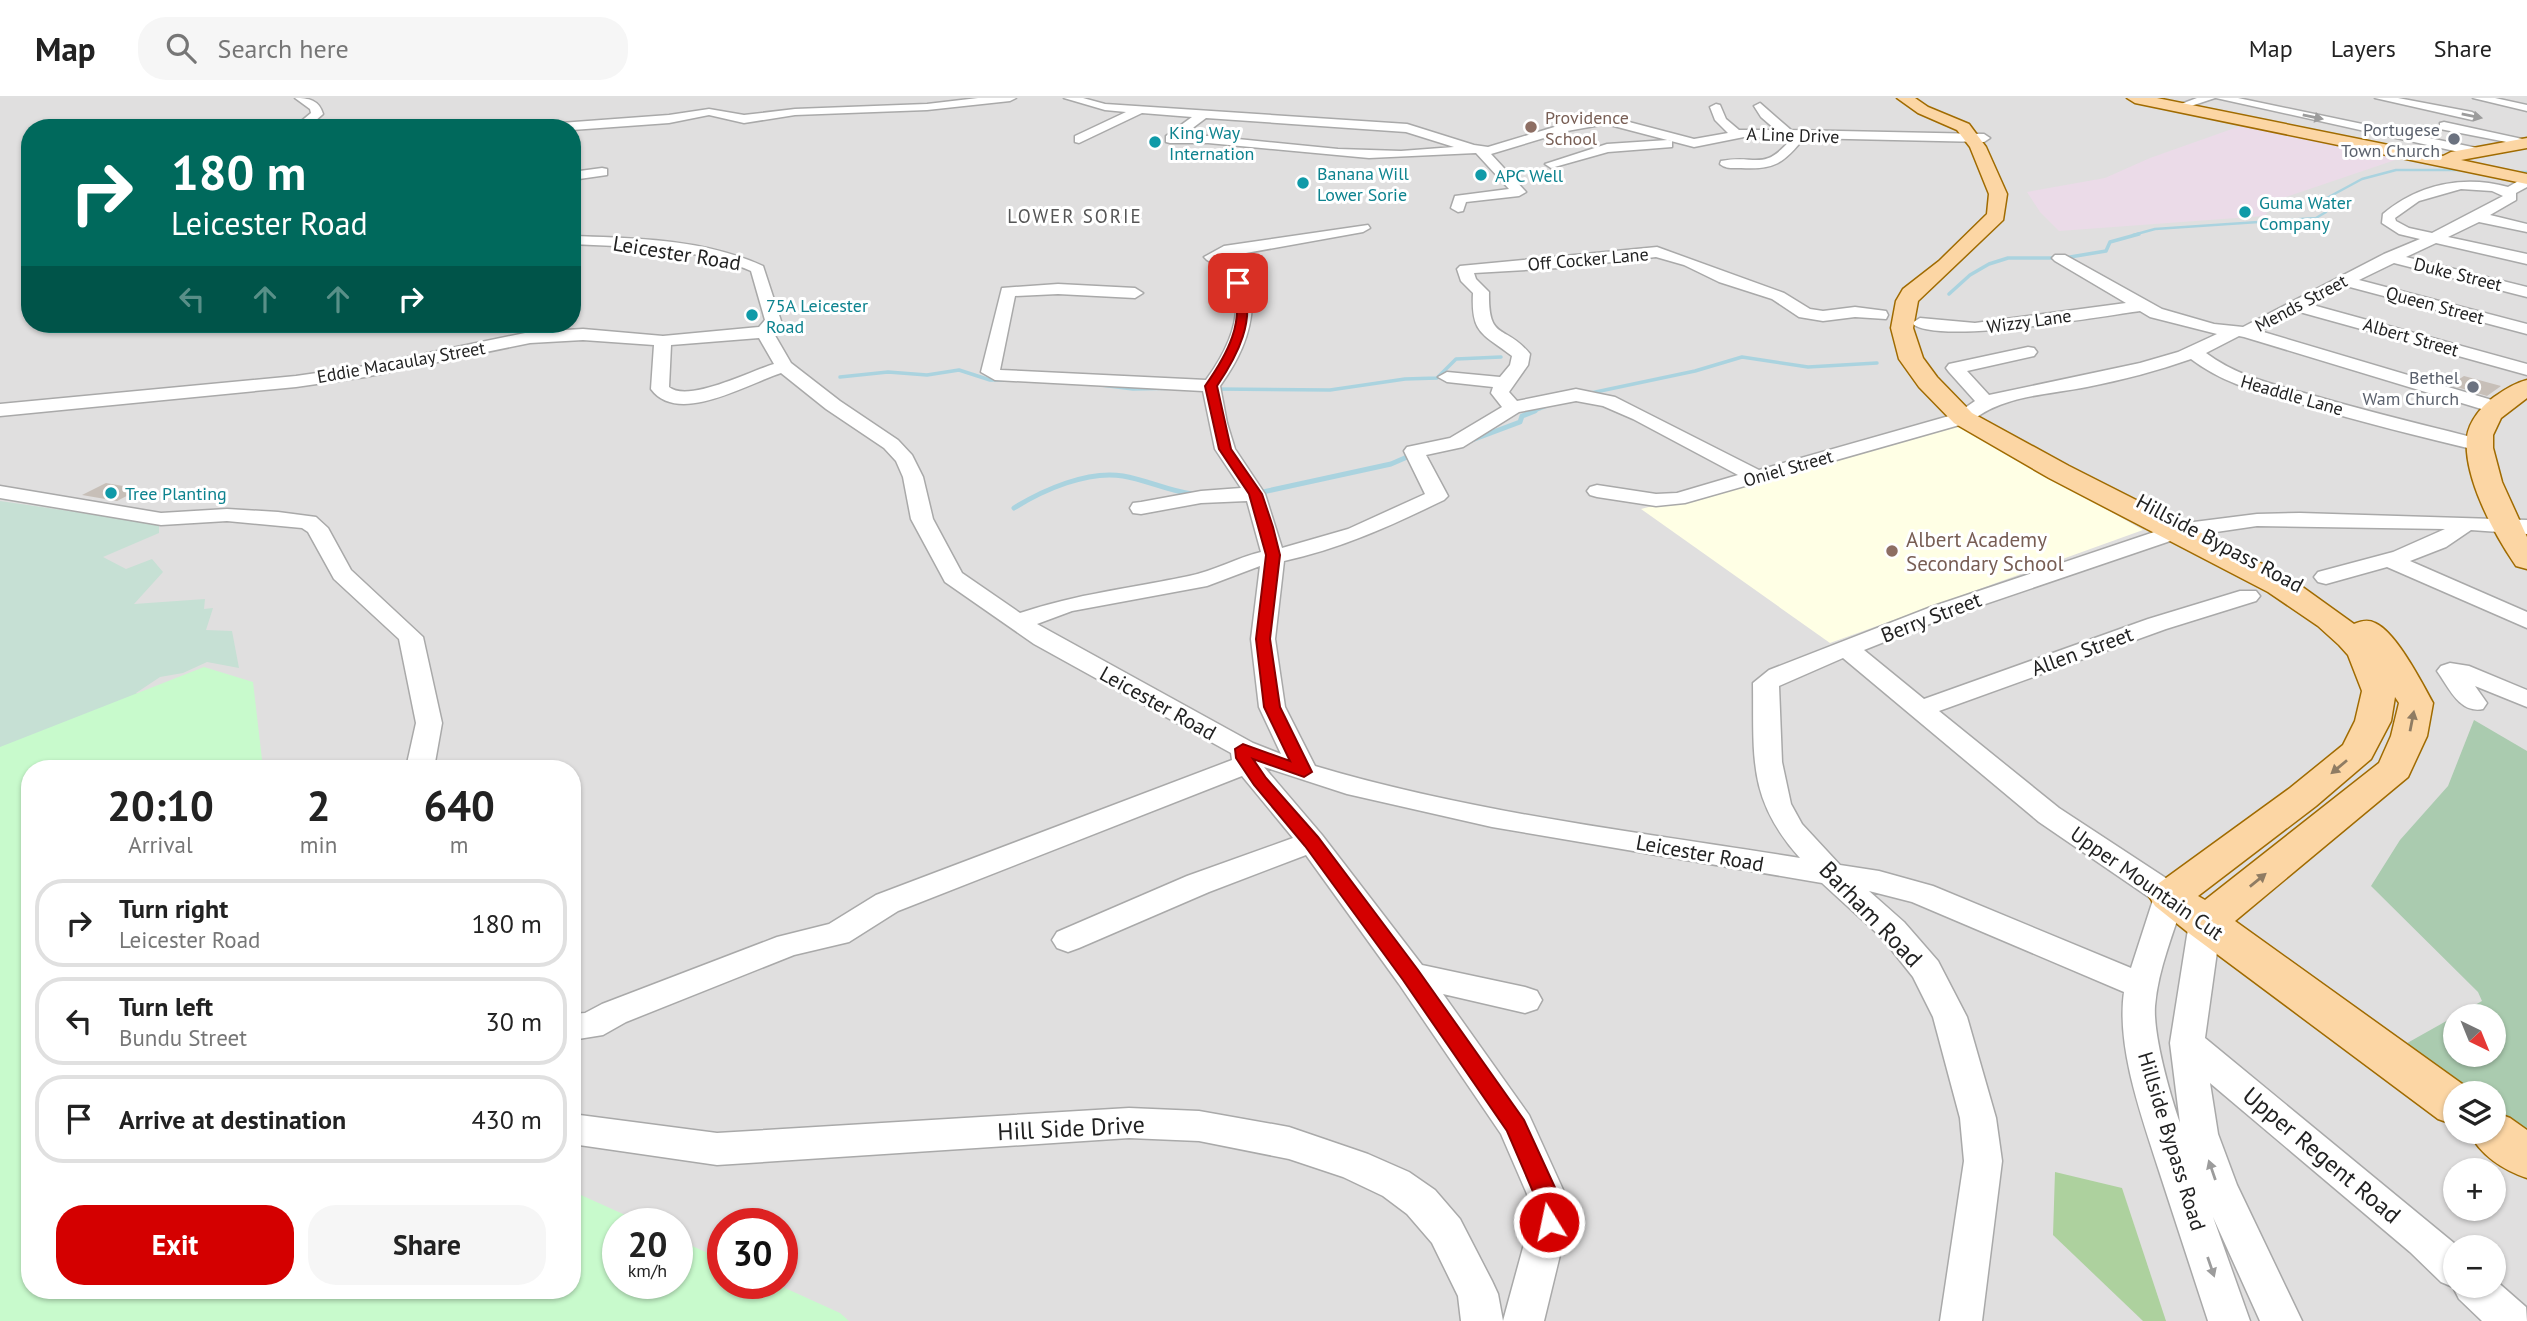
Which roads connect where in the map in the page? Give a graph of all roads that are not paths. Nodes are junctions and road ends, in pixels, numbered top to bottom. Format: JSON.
{"nodes":[{"id":1,"x":301,"y":98,"type":"edge"},
{"id":2,"x":1010,"y":98,"type":"edge"},
{"id":3,"x":1070,"y":98,"type":"edge"},
{"id":4,"x":1905,"y":98,"type":"edge"},
{"id":5,"x":1915,"y":98,"type":"edge"},
{"id":6,"x":2135,"y":98,"type":"edge"},
{"id":7,"x":2209,"y":98,"type":"edge"},
{"id":8,"x":2222,"y":98,"type":"edge"},
{"id":9,"x":2381,"y":98,"type":"edge"},
{"id":10,"x":2479,"y":98,"type":"edge"},
{"id":11,"x":1760,"y":106,"type":"dead end"},
{"id":12,"x":1716,"y":107,"type":"dead end"},
{"id":13,"x":2179,"y":107,"type":"junction"},
{"id":14,"x":2527,"y":108,"type":"edge"},
{"id":15,"x":1139,"y":110,"type":"junction"},
{"id":16,"x":1202,"y":115,"type":"junction"},
{"id":17,"x":2483,"y":118,"type":"dead end"},
{"id":18,"x":311,"y":119,"type":"edge"},
{"id":19,"x":2425,"y":123,"type":"dead end"},
{"id":20,"x":581,"y":125,"type":"edge"},
{"id":21,"x":1735,"y":133,"type":"junction"},
{"id":22,"x":1794,"y":134,"type":"junction"},
{"id":23,"x":1079,"y":139,"type":"dead end"},
{"id":24,"x":1979,"y":139,"type":"junction"},
{"id":25,"x":1694,"y":143,"type":"junction"},
{"id":26,"x":2526,"y":143,"type":"edge"},
{"id":27,"x":1476,"y":149,"type":"junction"},
{"id":28,"x":2477,"y":152,"type":"junction"},
{"id":29,"x":2440,"y":162,"type":"junction"},
{"id":30,"x":1726,"y":163,"type":"dead end"},
{"id":31,"x":1551,"y":164,"type":"dead end"},
{"id":32,"x":602,"y":172,"type":"dead end"},
{"id":33,"x":581,"y":175,"type":"edge"},
{"id":34,"x":2519,"y":189,"type":"edge"},
{"id":35,"x":1458,"y":208,"type":"dead end"},
{"id":36,"x":2477,"y":217,"type":"junction"},
{"id":37,"x":1363,"y":228,"type":"dead end"},
{"id":38,"x":2527,"y":228,"type":"edge"},
{"id":39,"x":2433,"y":237,"type":"junction"},
{"id":40,"x":581,"y":241,"type":"edge"},
{"id":41,"x":1224,"y":251,"type":"joint"},
{"id":42,"x":2389,"y":257,"type":"junction"},
{"id":43,"x":2060,"y":258,"type":"dead end"},
{"id":44,"x":2527,"y":259,"type":"edge"},
{"id":45,"x":2344,"y":281,"type":"junction"},
{"id":46,"x":2527,"y":292,"type":"edge"},
{"id":47,"x":1135,"y":293,"type":"dead end"},
{"id":48,"x":2294,"y":304,"type":"junction"},
{"id":49,"x":2139,"y":306,"type":"junction"},
{"id":50,"x":1880,"y":315,"type":"dead end"},
{"id":51,"x":1920,"y":323,"type":"junction"},
{"id":52,"x":2527,"y":330,"type":"edge"},
{"id":53,"x":764,"y":332,"type":"junction"},
{"id":54,"x":2241,"y":332,"type":"junction"},
{"id":55,"x":663,"y":341,"type":"junction"},
{"id":56,"x":2192,"y":351,"type":"junction"},
{"id":57,"x":2028,"y":352,"type":"dead end"},
{"id":58,"x":784,"y":366,"type":"junction"},
{"id":59,"x":2527,"y":370,"type":"edge"},
{"id":60,"x":1447,"y":376,"type":"dead end"},
{"id":61,"x":1504,"y":383,"type":"junction"},
{"id":62,"x":1211,"y":386,"type":"junction"},
{"id":63,"x":2527,"y":387,"type":"edge"},
{"id":64,"x":2496,"y":407,"type":"junction"},
{"id":65,"x":1513,"y":408,"type":"junction"},
{"id":66,"x":1974,"y":409,"type":"junction"},
{"id":67,"x":0,"y":410,"type":"edge"},
{"id":68,"x":2480,"y":445,"type":"junction"},
{"id":69,"x":1757,"y":477,"type":"junction"},
{"id":70,"x":1597,"y":491,"type":"dead end"},
{"id":71,"x":0,"y":492,"type":"edge"},
{"id":72,"x":1255,"y":494,"type":"junction"},
{"id":73,"x":1141,"y":508,"type":"dead end"},
{"id":74,"x":2466,"y":523,"type":"junction"},
{"id":75,"x":2516,"y":526,"type":"edge"},
{"id":76,"x":2187,"y":529,"type":"junction"},
{"id":77,"x":1273,"y":555,"type":"junction"},
{"id":78,"x":2387,"y":559,"type":"junction"},
{"id":79,"x":2527,"y":560,"type":"edge"},
{"id":80,"x":2326,"y":577,"type":"dead end"},
{"id":81,"x":2248,"y":596,"type":"dead end"},
{"id":82,"x":2527,"y":621,"type":"edge"},
{"id":83,"x":1019,"y":622,"type":"junction"},
{"id":84,"x":1848,"y":650,"type":"junction"},
{"id":85,"x":1770,"y":679,"type":"joint"},
{"id":86,"x":2527,"y":699,"type":"edge"},
{"id":87,"x":2474,"y":703,"type":"dead end"},
{"id":88,"x":1918,"y":710,"type":"junction"},
{"id":89,"x":1245,"y":757,"type":"junction"},
{"id":90,"x":421,"y":760,"type":"edge"},
{"id":91,"x":1304,"y":772,"type":"junction"},
{"id":92,"x":1312,"y":842,"type":"junction"},
{"id":93,"x":1833,"y":876,"type":"junction"},
{"id":94,"x":2170,"y":896,"type":"junction"},
{"id":95,"x":2205,"y":923,"type":"junction"},
{"id":96,"x":1068,"y":940,"type":"dead end"},
{"id":97,"x":1410,"y":975,"type":"junction"},
{"id":98,"x":2141,"y":986,"type":"junction"},
{"id":99,"x":1525,"y":1000,"type":"dead end"},
{"id":100,"x":581,"y":1027,"type":"edge"},
{"id":101,"x":2187,"y":1043,"type":"junction"},
{"id":102,"x":2443,"y":1096,"type":"edge"},
{"id":103,"x":581,"y":1130,"type":"edge"},
{"id":104,"x":2506,"y":1142,"type":"edge"},
{"id":105,"x":2527,"y":1157,"type":"edge"},
{"id":106,"x":2443,"y":1258,"type":"edge"},
{"id":107,"x":2486,"y":1298,"type":"edge"},
{"id":108,"x":1482,"y":1321,"type":"edge"},
{"id":109,"x":1523,"y":1321,"type":"edge"},
{"id":110,"x":1961,"y":1321,"type":"edge"},
{"id":111,"x":2229,"y":1321,"type":"edge"},
{"id":112,"x":2281,"y":1321,"type":"edge"},
{"id":113,"x":2511,"y":1321,"type":"edge"}],
"edges":[{"from":1,"to":18,"type":"street"},
{"from":2,"to":20,"type":"street"},
{"from":3,"to":15,"type":"street"},
{"from":4,"to":24,"type":"main road","name":"Hillside Bypass Road"},
{"from":5,"to":24,"type":"main road","name":"Hillside Bypass Road"},
{"from":6,"to":13,"type":"main road"},
{"from":7,"to":13,"type":"street"},
{"from":8,"to":28,"type":"street","one_way":true},
{"from":9,"to":17,"type":"street","one_way":true},
{"from":10,"to":14,"type":"street"},
{"from":11,"to":22,"type":"street"},
{"from":12,"to":21,"type":"street"},
{"from":13,"to":29,"type":"main road"},
{"from":15,"to":16,"type":"street"},
{"from":15,"to":23,"type":"street"},
{"from":16,"to":27,"type":"street"},
{"from":16,"to":27,"type":"street"},
{"from":19,"to":26,"type":"street"},
{"from":21,"to":22,"type":"street","name":"A Line Drive"},
{"from":21,"to":25,"type":"street","name":"A Line Drive"},
{"from":22,"to":24,"type":"street","name":"A Line Drive"},
{"from":22,"to":30,"type":"street"},
{"from":24,"to":51,"type":"main road","name":"Hillside Bypass Road"},
{"from":24,"to":66,"type":"main road","name":"Hillside Bypass Road"},
{"from":25,"to":27,"type":"street","name":"A Line Drive"},
{"from":25,"to":31,"type":"street"},
{"from":26,"to":28,"type":"main road"},
{"from":27,"to":35,"type":"street"},
{"from":28,"to":29,"type":"main road"},
{"from":29,"to":34,"type":"main road"},
{"from":32,"to":33,"type":"street"},
{"from":34,"to":36,"type":"street","name":"Mends Street"},
{"from":34,"to":39,"type":"street"},
{"from":36,"to":38,"type":"street"},
{"from":36,"to":39,"type":"street","name":"Mends Street"},
{"from":37,"to":41,"type":"street"},
{"from":39,"to":42,"type":"street","name":"Mends Street"},
{"from":39,"to":44,"type":"street"},
{"from":40,"to":53,"type":"street","name":"Leicester Road"},
{"from":41,"to":62,"type":"street"},
{"from":42,"to":45,"type":"street","name":"Mends Street"},
{"from":42,"to":46,"type":"street","name":"Duke Street"},
{"from":43,"to":49,"type":"street"},
{"from":45,"to":48,"type":"street","name":"Mends Street"},
{"from":45,"to":52,"type":"street","name":"Queen Street"},
{"from":47,"to":62,"type":"street"},
{"from":48,"to":54,"type":"street","name":"Mends Street"},
{"from":48,"to":59,"type":"street","name":"Albert Street"},
{"from":49,"to":51,"type":"street","name":"Wizzy Lane"},
{"from":49,"to":54,"type":"street"},
{"from":50,"to":61,"type":"street","name":"Off Cocker Lane"},
{"from":51,"to":66,"type":"main road","name":"Hillside Bypass Road"},
{"from":53,"to":55,"type":"street","name":"Eddie Macaulay Street"},
{"from":53,"to":58,"type":"street","name":"Leicester Road"},
{"from":54,"to":56,"type":"street","name":"Mends Street"},
{"from":54,"to":64,"type":"street"},
{"from":55,"to":58,"type":"street"},
{"from":55,"to":67,"type":"street","name":"Eddie Macaulay Street"},
{"from":56,"to":66,"type":"street","name":"Mends Street"},
{"from":56,"to":68,"type":"street","name":"Headdle Lane"},
{"from":57,"to":66,"type":"street"},
{"from":58,"to":83,"type":"street","name":"Leicester Road"},
{"from":60,"to":61,"type":"street"},
{"from":61,"to":65,"type":"street"},
{"from":62,"to":72,"type":"street"},
{"from":63,"to":64,"type":"main road"},
{"from":64,"to":68,"type":"main road"},
{"from":65,"to":69,"type":"street"},
{"from":65,"to":77,"type":"street"},
{"from":66,"to":69,"type":"street","name":"Oniel Street"},
{"from":66,"to":76,"type":"main road","name":"Hillside Bypass Road"},
{"from":68,"to":75,"type":"main road"},
{"from":69,"to":70,"type":"street","name":"Oniel Street"},
{"from":71,"to":90,"type":"street"},
{"from":72,"to":73,"type":"street"},
{"from":72,"to":77,"type":"street"},
{"from":74,"to":75,"type":"street"},
{"from":74,"to":76,"type":"street","name":"Berry Street"},
{"from":74,"to":78,"type":"street"},
{"from":75,"to":79,"type":"main road"},
{"from":76,"to":84,"type":"street","name":"Berry Street"},
{"from":76,"to":94,"type":"main road","name":"Hillside Bypass Road","one_way":true},
{"from":95,"to":76,"type":"main road","name":"Hillside Bypass Road","one_way":true},
{"from":77,"to":83,"type":"street"},
{"from":77,"to":91,"type":"street"},
{"from":78,"to":80,"type":"street"},
{"from":78,"to":82,"type":"street"},
{"from":81,"to":88,"type":"street","name":"Allen Street"},
{"from":83,"to":89,"type":"street","name":"Leicester Road"},
{"from":84,"to":85,"type":"street","name":"Berry Street"},
{"from":84,"to":88,"type":"street","name":"Upper Mountain Cut"},
{"from":85,"to":93,"type":"street","name":"Barham Road"},
{"from":86,"to":87,"type":"street"},
{"from":88,"to":94,"type":"street","name":"Upper Mountain Cut"},
{"from":89,"to":91,"type":"street","name":"Leicester Road"},
{"from":89,"to":92,"type":"street"},
{"from":89,"to":100,"type":"street"},
{"from":91,"to":93,"type":"street","name":"Leicester Road"},
{"from":92,"to":96,"type":"street"},
{"from":92,"to":97,"type":"street"},
{"from":93,"to":98,"type":"street","name":"Leicester Road"},
{"from":93,"to":110,"type":"street","name":"Barham Road"},
{"from":94,"to":95,"type":"main road","name":"Upper Mountain Cut"},
{"from":94,"to":98,"type":"street","name":"Hillside Bypass Road"},
{"from":95,"to":101,"type":"street","name":"Hillside Bypass Road"},
{"from":95,"to":102,"type":"main road","name":"Upper Mountain Cut"},
{"from":97,"to":99,"type":"street"},
{"from":97,"to":109,"type":"street"},
{"from":98,"to":111,"type":"street","name":"Hillside Bypass Road","one_way":true},
{"from":101,"to":106,"type":"street","name":"Upper Regent Road"},
{"from":112,"to":101,"type":"street","name":"Hillside Bypass Road","one_way":true},
{"from":103,"to":108,"type":"street","name":"Hill Side Drive"},
{"from":104,"to":105,"type":"main road"},
{"from":107,"to":113,"type":"street"}]}
